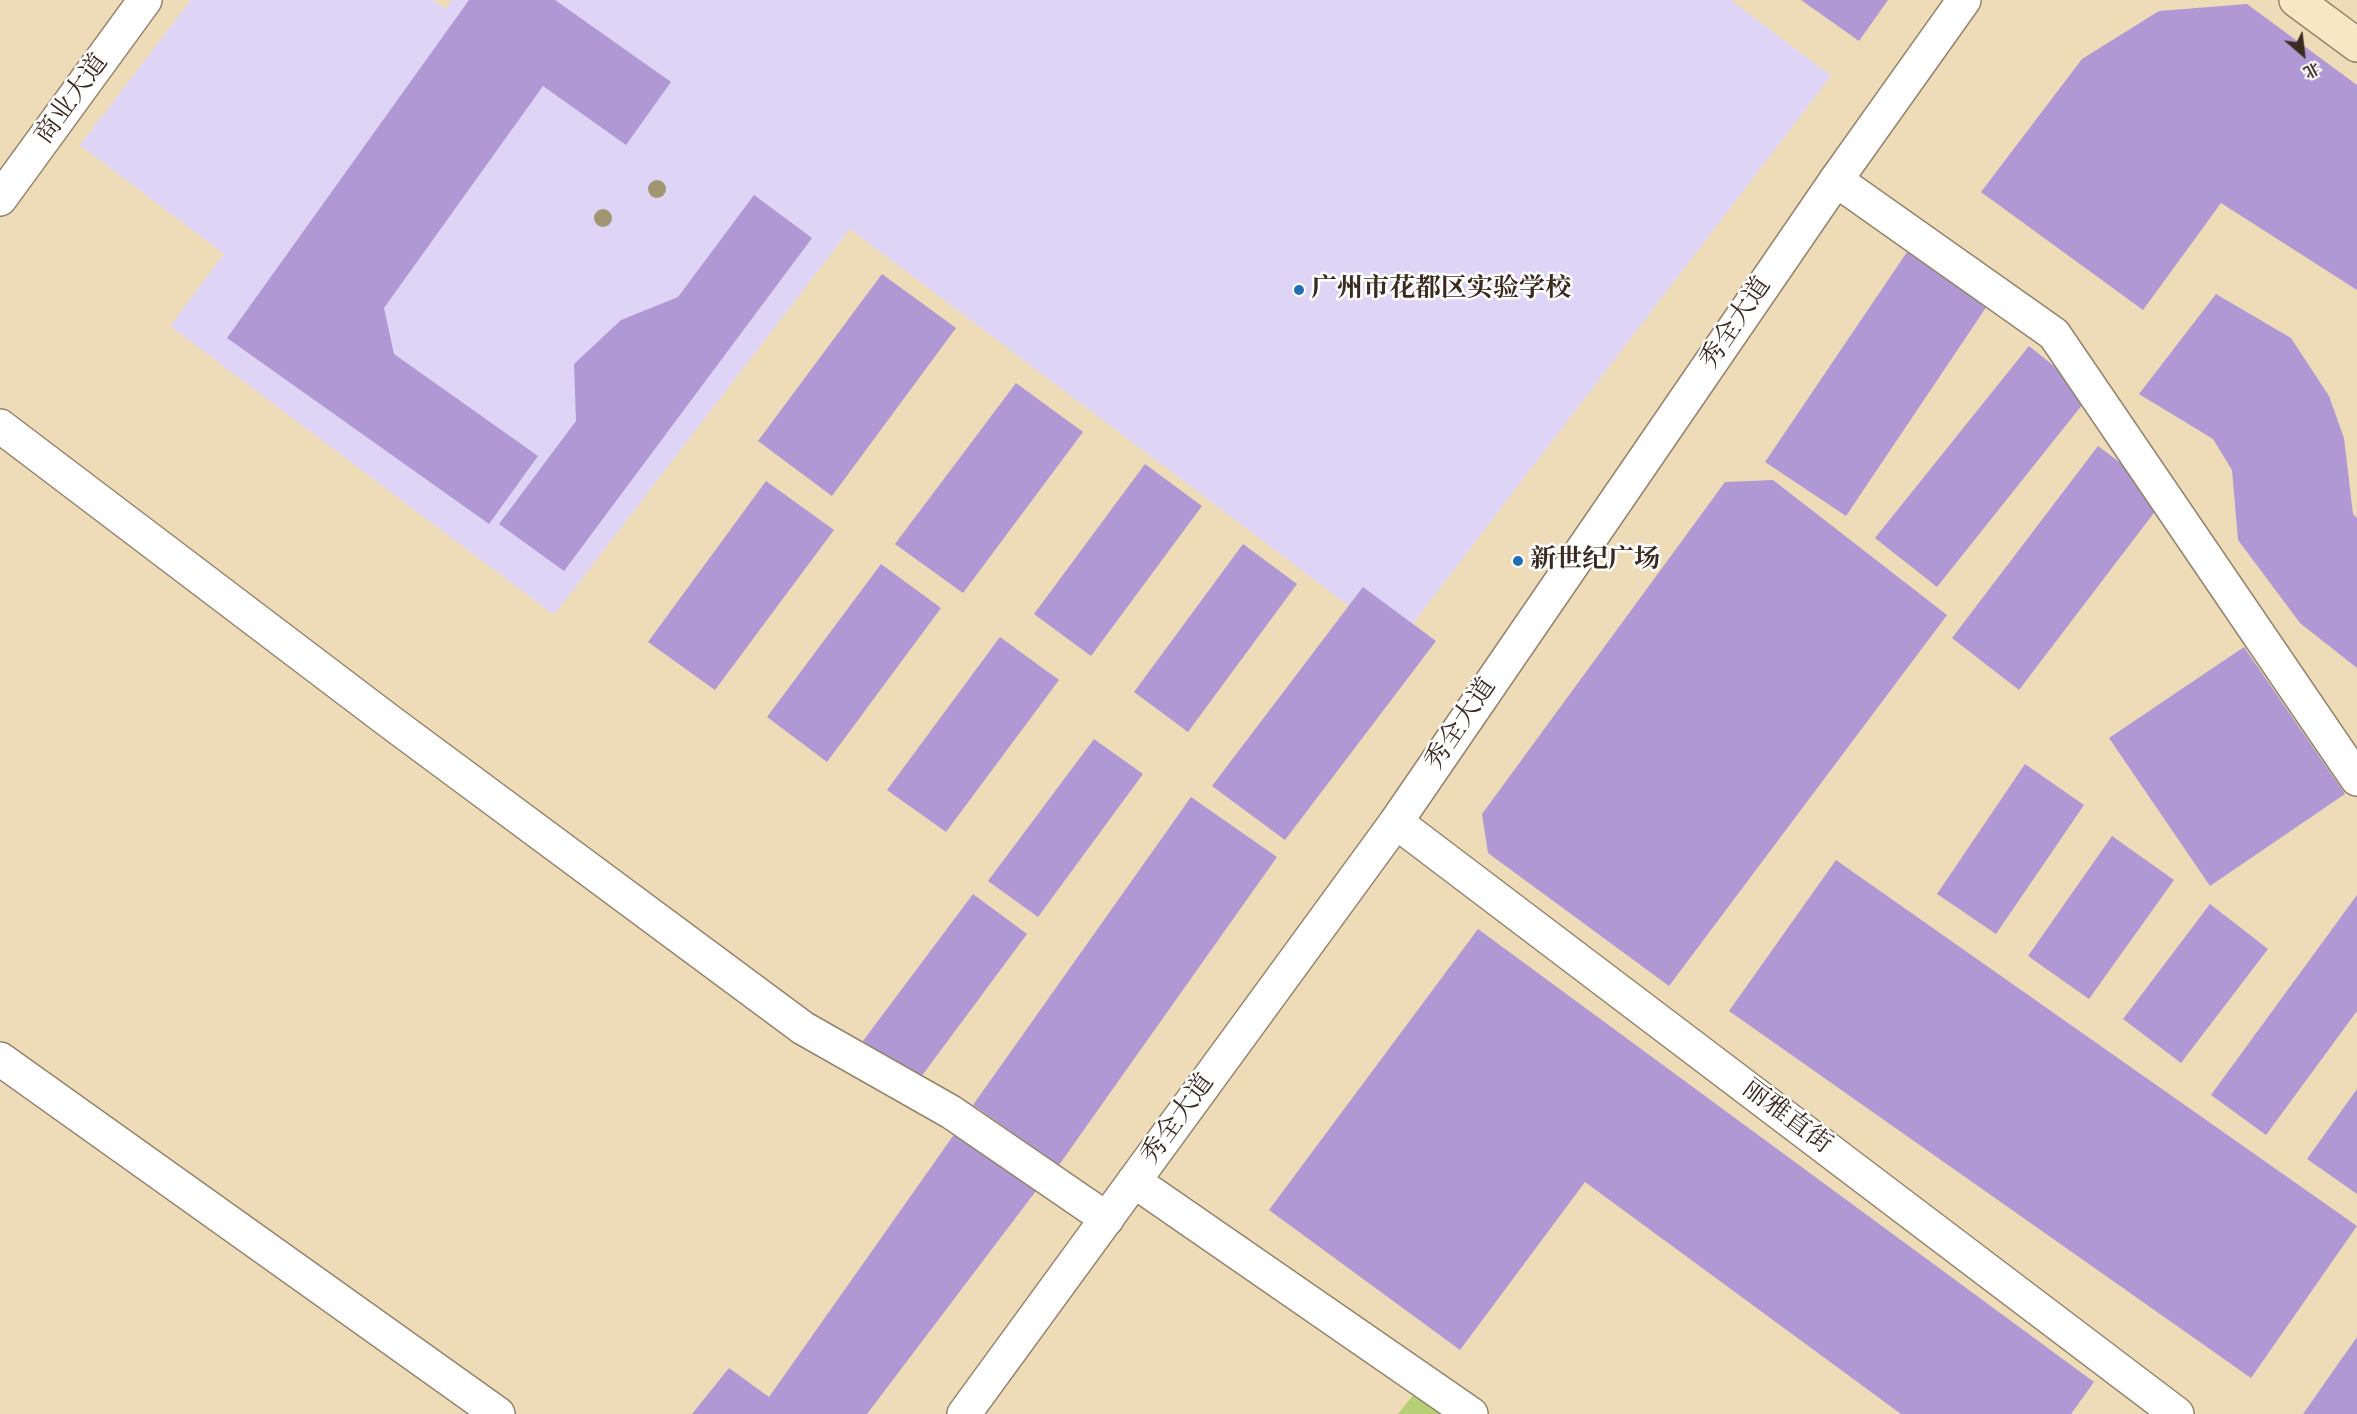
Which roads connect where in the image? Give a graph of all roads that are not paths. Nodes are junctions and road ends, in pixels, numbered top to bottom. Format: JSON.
{"nodes":[{"id":1,"x":145,"y":0,"type":"edge"},
{"id":2,"x":1989,"y":0,"type":"edge"},
{"id":3,"x":2296,"y":0,"type":"edge"},
{"id":4,"x":1955,"y":13,"type":"edge"},
{"id":5,"x":2357,"y":45,"type":"edge"},
{"id":6,"x":1836,"y":180,"type":"junction"},
{"id":7,"x":0,"y":199,"type":"edge"},
{"id":8,"x":0,"y":426,"type":"edge"},
{"id":9,"x":2357,"y":779,"type":"edge"},
{"id":10,"x":1396,"y":822,"type":"junction"},
{"id":11,"x":0,"y":1059,"type":"edge"},
{"id":12,"x":1134,"y":1181,"type":"junction"},
{"id":13,"x":1107,"y":1219,"type":"junction"},
{"id":14,"x":498,"y":1414,"type":"edge"},
{"id":15,"x":964,"y":1414,"type":"edge"},
{"id":16,"x":1471,"y":1414,"type":"edge"},
{"id":17,"x":2176,"y":1414,"type":"edge"}],
"edges":[{"from":1,"to":7,"type":"street","name":"商业大道"},
{"from":2,"to":4,"type":"street","name":"秀全大道"},
{"from":3,"to":5,"type":"main road"},
{"from":4,"to":6,"type":"street","name":"秀全大道"},
{"from":6,"to":9,"type":"street"},
{"from":6,"to":10,"type":"street","name":"秀全大道"},
{"from":8,"to":13,"type":"street"},
{"from":10,"to":12,"type":"street","name":"秀全大道"},
{"from":10,"to":17,"type":"street","name":"丽雅直街"},
{"from":11,"to":14,"type":"street"},
{"from":12,"to":13,"type":"street","name":"秀全大道"},
{"from":12,"to":16,"type":"street"},
{"from":13,"to":15,"type":"street","name":"秀全大道"}]}
